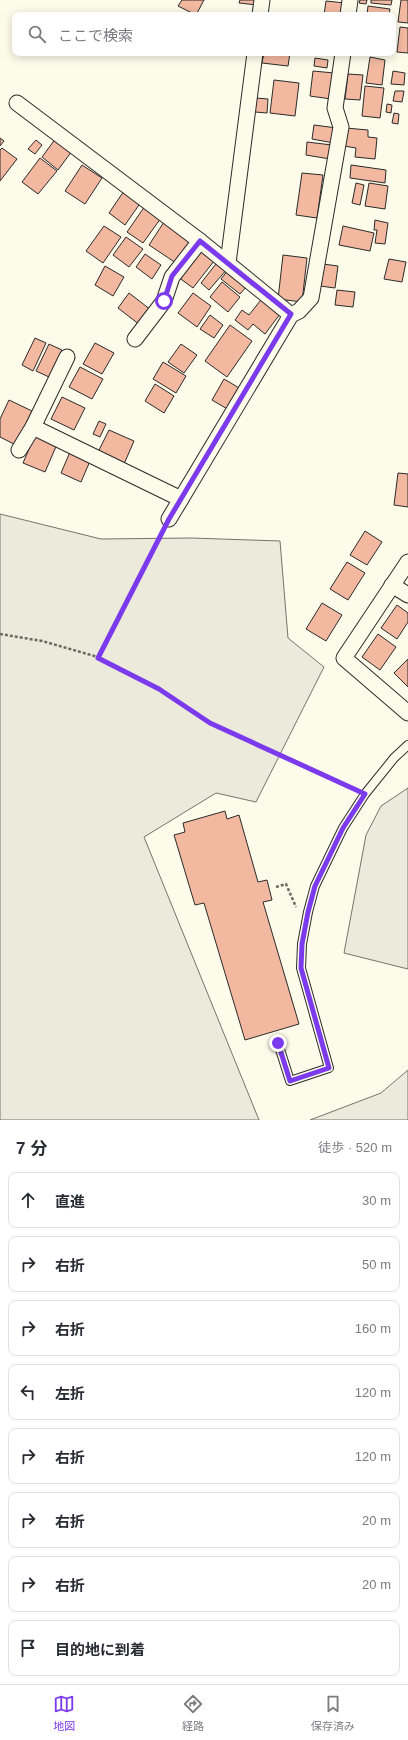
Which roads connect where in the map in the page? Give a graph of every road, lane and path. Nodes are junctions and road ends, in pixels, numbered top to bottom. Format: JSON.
{"nodes":[{"id":1,"x":262,"y":0,"type":"edge"},
{"id":2,"x":350,"y":0,"type":"edge"},
{"id":3,"x":260,"y":12,"type":"edge"},
{"id":4,"x":348,"y":12,"type":"edge"},
{"id":5,"x":255,"y":56,"type":"edge"},
{"id":6,"x":342,"y":56,"type":"edge"},
{"id":7,"x":17,"y":103,"type":"dead end"},
{"id":8,"x":200,"y":241,"type":"junction"},
{"id":9,"x":228,"y":263,"type":"junction"},
{"id":10,"x":291,"y":314,"type":"junction"},
{"id":11,"x":135,"y":339,"type":"dead end"},
{"id":12,"x":67,"y":357,"type":"dead end"},
{"id":13,"x":33,"y":427,"type":"junction"},
{"id":14,"x":19,"y":450,"type":"dead end"},
{"id":15,"x":181,"y":499,"type":"junction"},
{"id":16,"x":169,"y":519,"type":"joint"},
{"id":17,"x":408,"y":562,"type":"edge"},
{"id":18,"x":392,"y":585,"type":"junction"},
{"id":19,"x":408,"y":595,"type":"edge"},
{"id":20,"x":0,"y":634,"type":"edge"},
{"id":21,"x":98,"y":658,"type":"junction"},
{"id":22,"x":408,"y":713,"type":"edge"},
{"id":23,"x":408,"y":746,"type":"edge"},
{"id":24,"x":365,"y":794,"type":"junction"},
{"id":25,"x":276,"y":887,"type":"dead end"},
{"id":26,"x":305,"y":928,"type":"junction"},
{"id":27,"x":278,"y":1043,"type":"dead end"}],
"edges":[{"from":1,"to":3,"type":"street"},
{"from":2,"to":4,"type":"street"},
{"from":5,"to":9,"type":"street"},
{"from":6,"to":10,"type":"street"},
{"from":7,"to":8,"type":"street"},
{"from":8,"to":9,"type":"street"},
{"from":8,"to":11,"type":"street"},
{"from":9,"to":10,"type":"street"},
{"from":10,"to":15,"type":"street"},
{"from":12,"to":13,"type":"street"},
{"from":13,"to":14,"type":"street"},
{"from":13,"to":15,"type":"street"},
{"from":15,"to":16,"type":"street"},
{"from":16,"to":21,"type":"path"},
{"from":17,"to":18,"type":"street"},
{"from":18,"to":19,"type":"street"},
{"from":18,"to":22,"type":"street"},
{"from":20,"to":21,"type":"path"},
{"from":21,"to":24,"type":"path"},
{"from":23,"to":24,"type":"lane"},
{"from":24,"to":26,"type":"lane"},
{"from":25,"to":26,"type":"path"},
{"from":26,"to":27,"type":"lane"}]}
